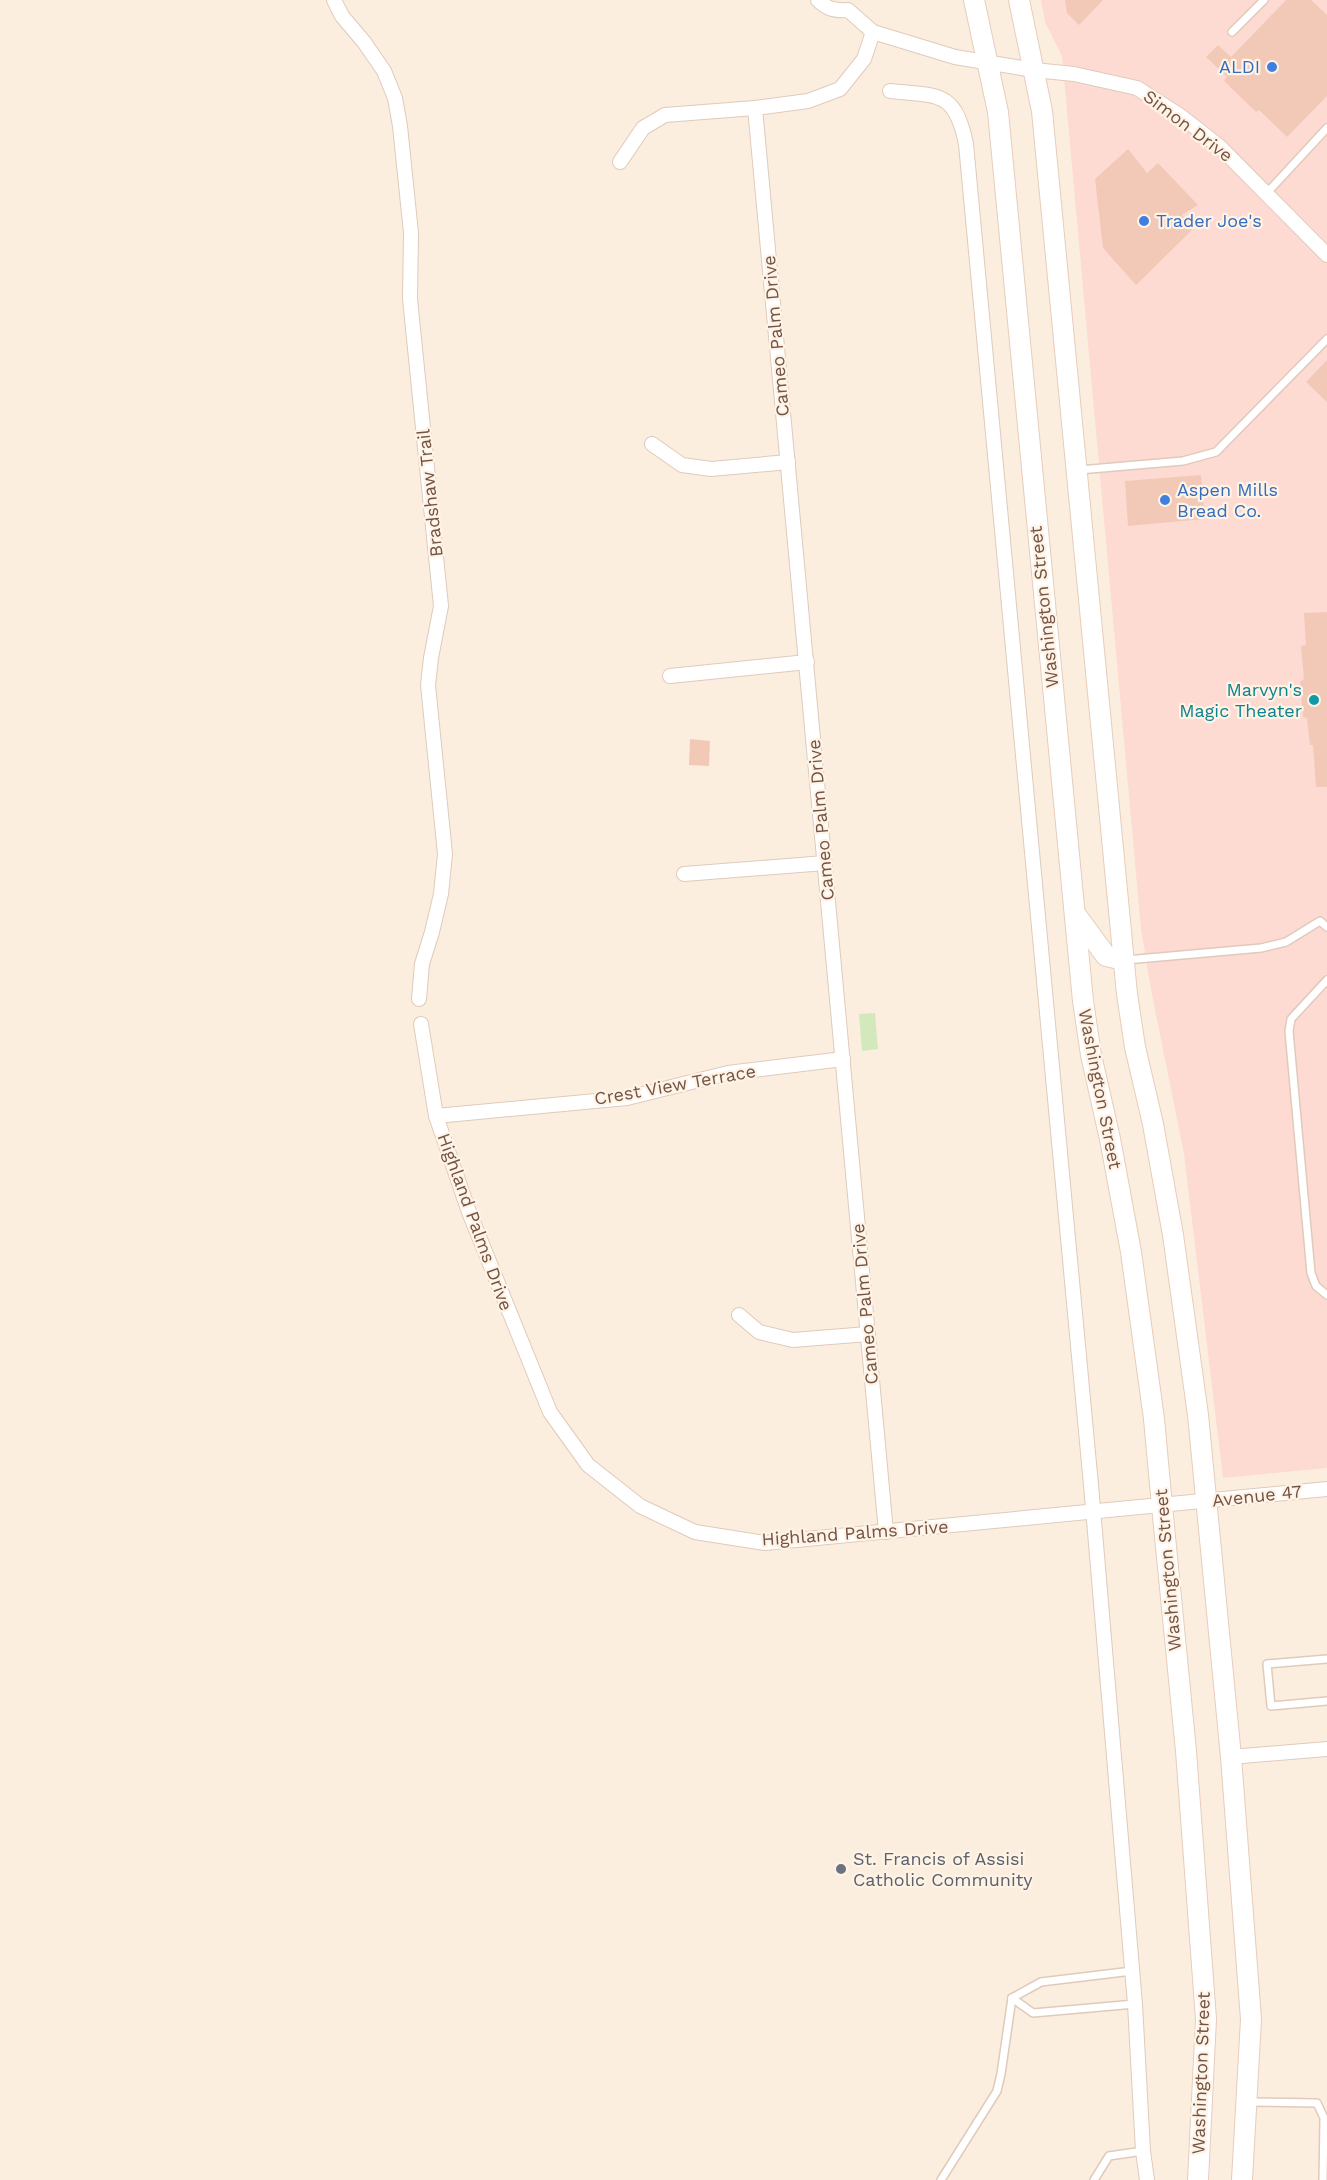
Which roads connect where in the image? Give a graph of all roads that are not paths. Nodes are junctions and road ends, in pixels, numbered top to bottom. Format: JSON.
{"nodes":[{"id":1,"x":334,"y":0,"type":"edge"},
{"id":2,"x":818,"y":0,"type":"edge"},
{"id":3,"x":974,"y":0,"type":"edge"},
{"id":4,"x":1019,"y":0,"type":"edge"},
{"id":5,"x":1264,"y":0,"type":"edge"},
{"id":6,"x":848,"y":5,"type":"edge"},
{"id":7,"x":873,"y":32,"type":"junction"},
{"id":8,"x":1232,"y":33,"type":"dead end"},
{"id":9,"x":986,"y":61,"type":"junction"},
{"id":10,"x":1034,"y":70,"type":"junction"},
{"id":11,"x":890,"y":91,"type":"dead end"},
{"id":12,"x":755,"y":108,"type":"junction"},
{"id":13,"x":1327,"y":128,"type":"edge"},
{"id":14,"x":620,"y":162,"type":"dead end"},
{"id":15,"x":1266,"y":194,"type":"junction"},
{"id":16,"x":1327,"y":255,"type":"edge"},
{"id":17,"x":1327,"y":339,"type":"edge"},
{"id":18,"x":652,"y":444,"type":"dead end"},
{"id":19,"x":788,"y":462,"type":"junction"},
{"id":20,"x":1076,"y":470,"type":"junction"},
{"id":21,"x":807,"y":662,"type":"junction"},
{"id":22,"x":670,"y":676,"type":"dead end"},
{"id":23,"x":825,"y":863,"type":"junction"},
{"id":24,"x":684,"y":874,"type":"dead end"},
{"id":25,"x":1074,"y":913,"type":"junction"},
{"id":26,"x":1327,"y":927,"type":"edge"},
{"id":27,"x":1124,"y":960,"type":"junction"},
{"id":28,"x":1327,"y":980,"type":"edge"},
{"id":29,"x":419,"y":999,"type":"dead end"},
{"id":30,"x":421,"y":1024,"type":"dead end"},
{"id":31,"x":843,"y":1059,"type":"junction"},
{"id":32,"x":436,"y":1116,"type":"junction"},
{"id":33,"x":1327,"y":1295,"type":"edge"},
{"id":34,"x":739,"y":1315,"type":"dead end"},
{"id":35,"x":868,"y":1334,"type":"junction"},
{"id":36,"x":1327,"y":1489,"type":"edge"},
{"id":37,"x":1196,"y":1502,"type":"junction"},
{"id":38,"x":1162,"y":1506,"type":"junction"},
{"id":39,"x":1093,"y":1512,"type":"junction"},
{"id":40,"x":886,"y":1532,"type":"junction"},
{"id":41,"x":1327,"y":1659,"type":"edge"},
{"id":42,"x":1327,"y":1701,"type":"edge"},
{"id":43,"x":1327,"y":1749,"type":"edge"},
{"id":44,"x":1231,"y":1757,"type":"junction"},
{"id":45,"x":1132,"y":1971,"type":"junction"},
{"id":46,"x":1012,"y":1998,"type":"junction"},
{"id":47,"x":1135,"y":2004,"type":"junction"},
{"id":48,"x":1247,"y":2102,"type":"junction"},
{"id":49,"x":1143,"y":2152,"type":"junction"},
{"id":50,"x":941,"y":2180,"type":"edge"},
{"id":51,"x":1094,"y":2180,"type":"edge"},
{"id":52,"x":1147,"y":2180,"type":"edge"},
{"id":53,"x":1198,"y":2180,"type":"edge"},
{"id":54,"x":1242,"y":2180,"type":"edge"},
{"id":55,"x":1323,"y":2180,"type":"edge"}],
"edges":[{"from":1,"to":29,"type":"street","name":"Bradshaw Trail"},
{"from":2,"to":6,"type":"street"},
{"from":3,"to":9,"type":"main road","name":"Washington Street"},
{"from":4,"to":10,"type":"main road"},
{"from":5,"to":8,"type":"lane"},
{"from":6,"to":7,"type":"street"},
{"from":7,"to":9,"type":"street","name":"Simon Drive"},
{"from":7,"to":12,"type":"street"},
{"from":9,"to":10,"type":"street","name":"Simon Drive"},
{"from":9,"to":25,"type":"main road","name":"Washington Street"},
{"from":10,"to":15,"type":"street","name":"Simon Drive"},
{"from":10,"to":20,"type":"main road"},
{"from":11,"to":39,"type":"street"},
{"from":12,"to":14,"type":"street"},
{"from":12,"to":19,"type":"street","name":"Cameo Palm Drive"},
{"from":13,"to":15,"type":"lane"},
{"from":15,"to":16,"type":"street","name":"Simon Drive"},
{"from":17,"to":20,"type":"lane"},
{"from":18,"to":19,"type":"street"},
{"from":19,"to":21,"type":"street","name":"Cameo Palm Drive"},
{"from":20,"to":27,"type":"main road"},
{"from":21,"to":22,"type":"street"},
{"from":21,"to":23,"type":"street","name":"Cameo Palm Drive"},
{"from":23,"to":24,"type":"street"},
{"from":23,"to":31,"type":"street","name":"Cameo Palm Drive"},
{"from":25,"to":27,"type":"main road"},
{"from":25,"to":38,"type":"main road","name":"Washington Street"},
{"from":26,"to":27,"type":"lane"},
{"from":27,"to":37,"type":"main road"},
{"from":28,"to":33,"type":"lane"},
{"from":30,"to":32,"type":"street","name":"Highland Palms Drive"},
{"from":31,"to":32,"type":"street","name":"Crest View Terrace"},
{"from":31,"to":35,"type":"street","name":"Cameo Palm Drive"},
{"from":32,"to":40,"type":"street","name":"Highland Palms Drive"},
{"from":34,"to":35,"type":"street"},
{"from":35,"to":40,"type":"street","name":"Cameo Palm Drive"},
{"from":36,"to":37,"type":"street","name":"Avenue 47"},
{"from":37,"to":38,"type":"street","name":"Highland Palms Drive"},
{"from":37,"to":44,"type":"main road"},
{"from":38,"to":39,"type":"street","name":"Highland Palms Drive"},
{"from":38,"to":53,"type":"main road","name":"Washington Street"},
{"from":39,"to":40,"type":"street","name":"Highland Palms Drive"},
{"from":39,"to":45,"type":"street"},
{"from":41,"to":42,"type":"lane"},
{"from":43,"to":44,"type":"street"},
{"from":44,"to":48,"type":"main road"},
{"from":45,"to":46,"type":"lane"},
{"from":45,"to":47,"type":"street"},
{"from":46,"to":47,"type":"lane"},
{"from":46,"to":50,"type":"lane"},
{"from":47,"to":49,"type":"street"},
{"from":48,"to":54,"type":"main road"},
{"from":48,"to":55,"type":"lane"},
{"from":49,"to":51,"type":"lane"},
{"from":49,"to":52,"type":"street"}]}
